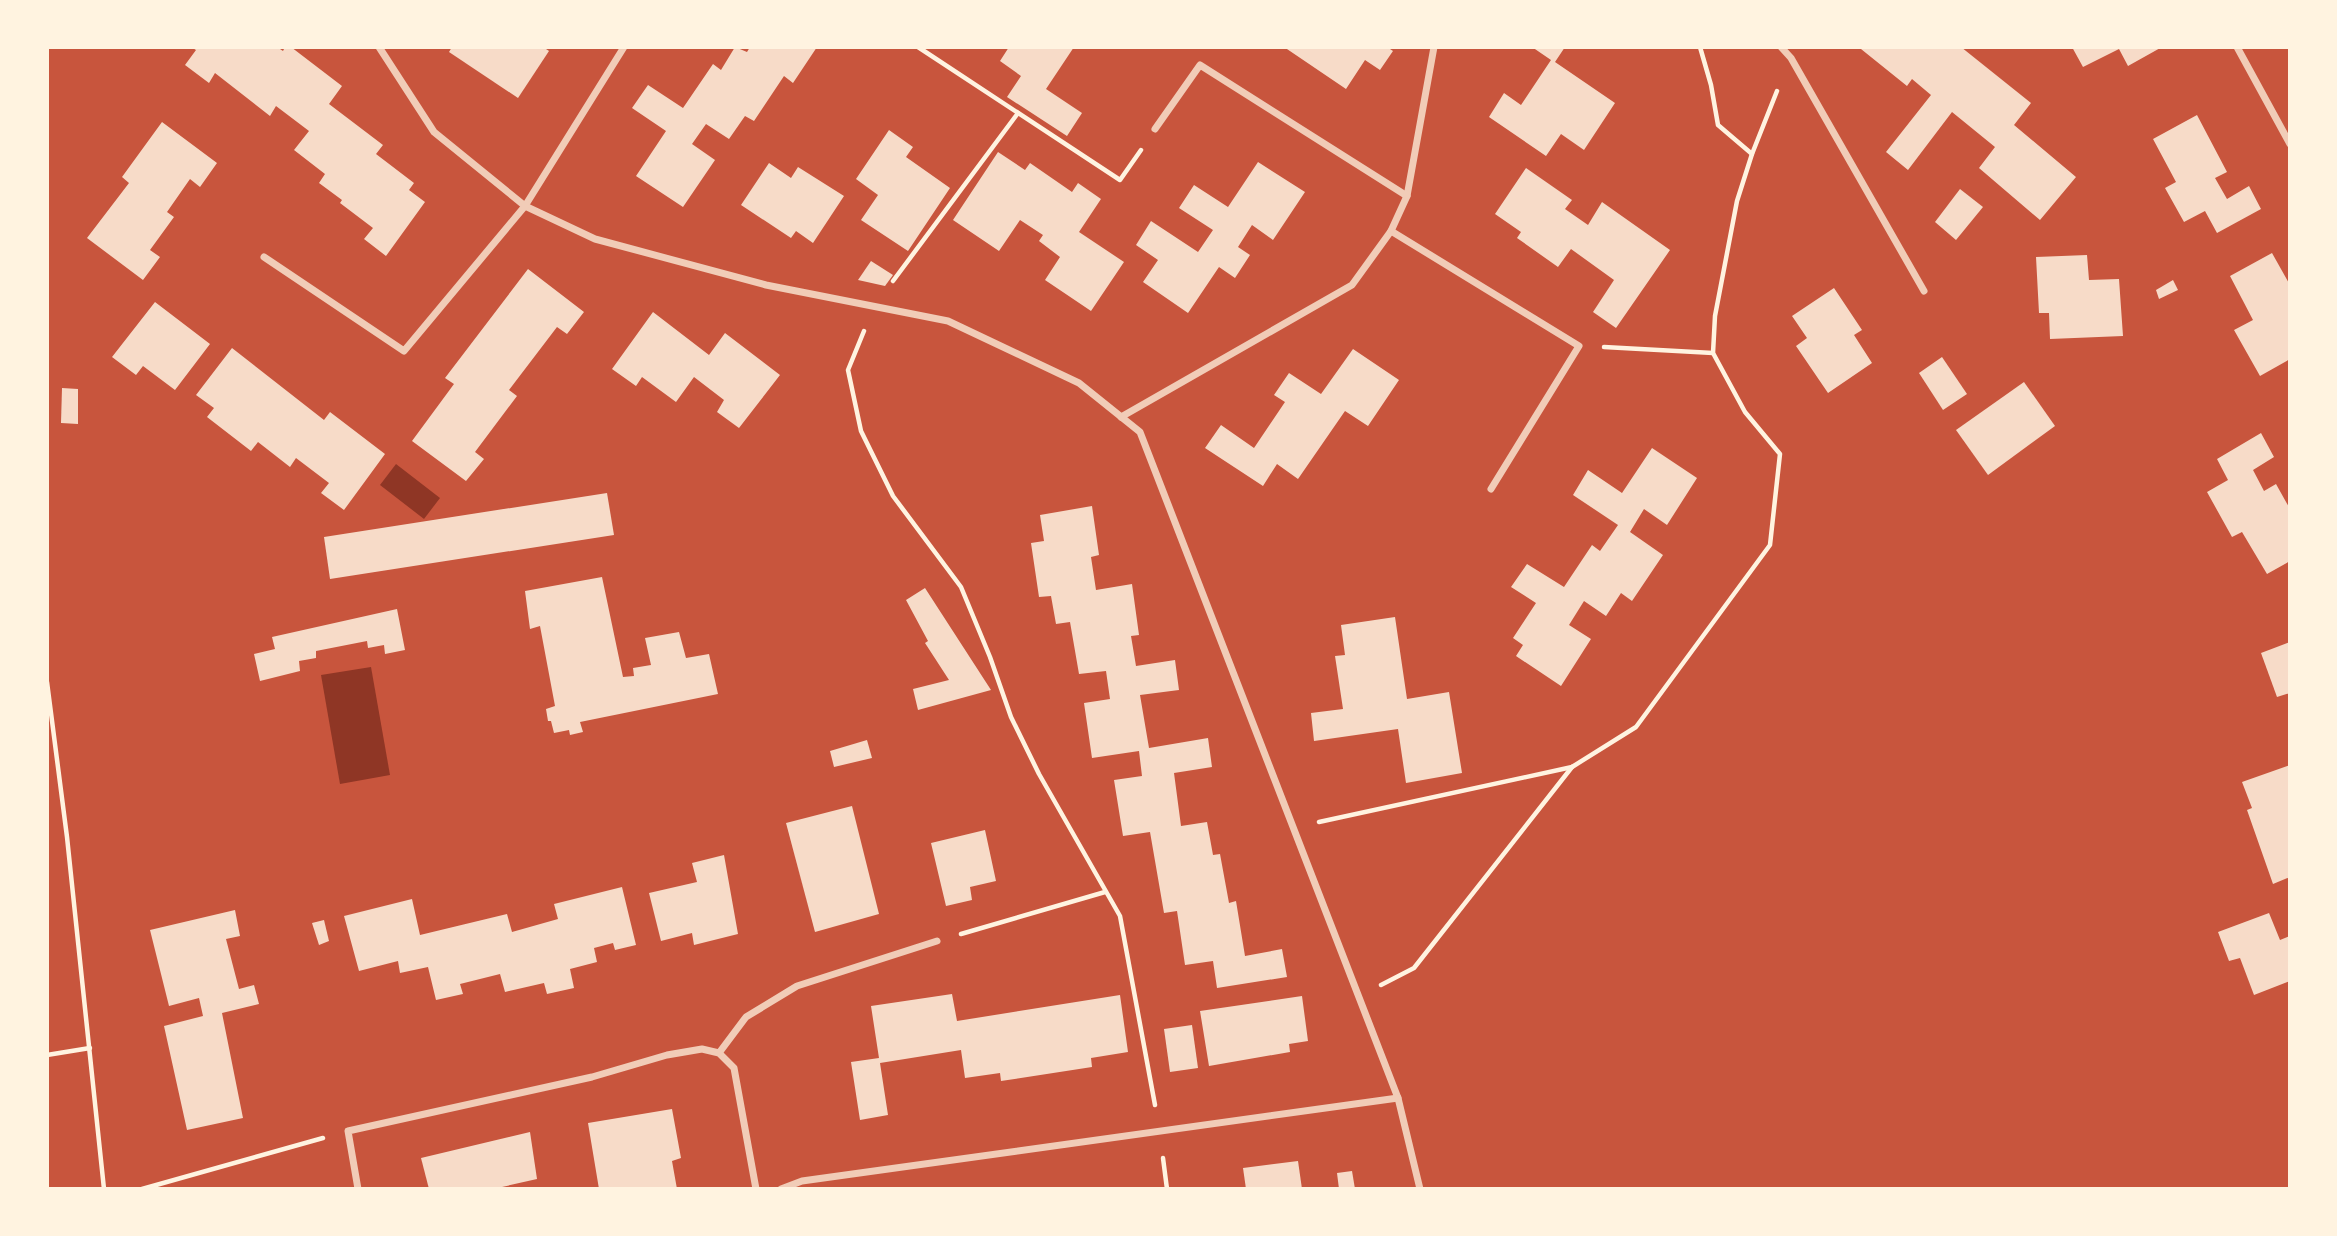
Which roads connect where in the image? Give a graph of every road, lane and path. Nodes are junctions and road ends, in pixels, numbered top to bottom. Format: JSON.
{"nodes":[{"id":1,"x":379,"y":47,"type":"edge"},
{"id":2,"x":624,"y":47,"type":"edge"},
{"id":3,"x":918,"y":47,"type":"edge"},
{"id":4,"x":1434,"y":47,"type":"edge"},
{"id":5,"x":1700,"y":47,"type":"edge"},
{"id":6,"x":1781,"y":47,"type":"edge"},
{"id":7,"x":2237,"y":47,"type":"edge"},
{"id":8,"x":1791,"y":58,"type":"junction"},
{"id":9,"x":1018,"y":113,"type":"junction"},
{"id":10,"x":1155,"y":129,"type":"joint"},
{"id":11,"x":2290,"y":144,"type":"edge"},
{"id":12,"x":1752,"y":153,"type":"junction"},
{"id":13,"x":1407,"y":195,"type":"junction"},
{"id":14,"x":525,"y":206,"type":"junction"},
{"id":15,"x":1391,"y":231,"type":"junction"},
{"id":16,"x":264,"y":257,"type":"dead end"},
{"id":17,"x":1924,"y":291,"type":"dead end"},
{"id":18,"x":874,"y":306,"type":"junction"},
{"id":19,"x":1579,"y":346,"type":"junction"},
{"id":20,"x":1713,"y":353,"type":"junction"},
{"id":21,"x":1121,"y":417,"type":"junction"},
{"id":22,"x":1491,"y":489,"type":"dead end"},
{"id":23,"x":47,"y":682,"type":"edge"},
{"id":24,"x":1572,"y":767,"type":"junction"},
{"id":25,"x":1294,"y":828,"type":"junction"},
{"id":26,"x":1105,"y":892,"type":"junction"},
{"id":27,"x":937,"y":941,"type":"joint"},
{"id":28,"x":1359,"y":997,"type":"junction"},
{"id":29,"x":90,"y":1048,"type":"junction"},
{"id":30,"x":719,"y":1053,"type":"junction"},
{"id":31,"x":47,"y":1055,"type":"edge"},
{"id":32,"x":1398,"y":1098,"type":"junction"},
{"id":33,"x":348,"y":1131,"type":"junction"},
{"id":34,"x":1160,"y":1131,"type":"junction"},
{"id":35,"x":104,"y":1189,"type":"edge"},
{"id":36,"x":142,"y":1189,"type":"edge"},
{"id":37,"x":358,"y":1189,"type":"edge"},
{"id":38,"x":756,"y":1189,"type":"edge"},
{"id":39,"x":781,"y":1189,"type":"edge"},
{"id":40,"x":1420,"y":1189,"type":"edge"}],
"edges":[{"from":1,"to":14,"type":"street"},
{"from":2,"to":14,"type":"street"},
{"from":3,"to":9,"type":"path"},
{"from":4,"to":13,"type":"street"},
{"from":5,"to":12,"type":"path"},
{"from":6,"to":8,"type":"street"},
{"from":7,"to":11,"type":"street"},
{"from":8,"to":12,"type":"path"},
{"from":8,"to":17,"type":"street"},
{"from":9,"to":10,"type":"path"},
{"from":9,"to":18,"type":"path"},
{"from":10,"to":13,"type":"street"},
{"from":12,"to":20,"type":"path"},
{"from":13,"to":15,"type":"street"},
{"from":14,"to":16,"type":"street"},
{"from":14,"to":18,"type":"street"},
{"from":15,"to":19,"type":"street"},
{"from":15,"to":21,"type":"street"},
{"from":18,"to":21,"type":"street"},
{"from":18,"to":26,"type":"path"},
{"from":19,"to":20,"type":"path"},
{"from":19,"to":22,"type":"street"},
{"from":20,"to":24,"type":"path"},
{"from":21,"to":25,"type":"street"},
{"from":23,"to":29,"type":"path"},
{"from":24,"to":25,"type":"path"},
{"from":24,"to":28,"type":"path"},
{"from":25,"to":28,"type":"street"},
{"from":26,"to":27,"type":"path"},
{"from":26,"to":34,"type":"path"},
{"from":27,"to":30,"type":"street"},
{"from":28,"to":32,"type":"street"},
{"from":29,"to":31,"type":"path"},
{"from":29,"to":35,"type":"path"},
{"from":30,"to":33,"type":"street"},
{"from":30,"to":38,"type":"street"},
{"from":32,"to":34,"type":"street"},
{"from":32,"to":40,"type":"street"},
{"from":33,"to":36,"type":"path"},
{"from":33,"to":37,"type":"street"},
{"from":34,"to":39,"type":"street"}]}
